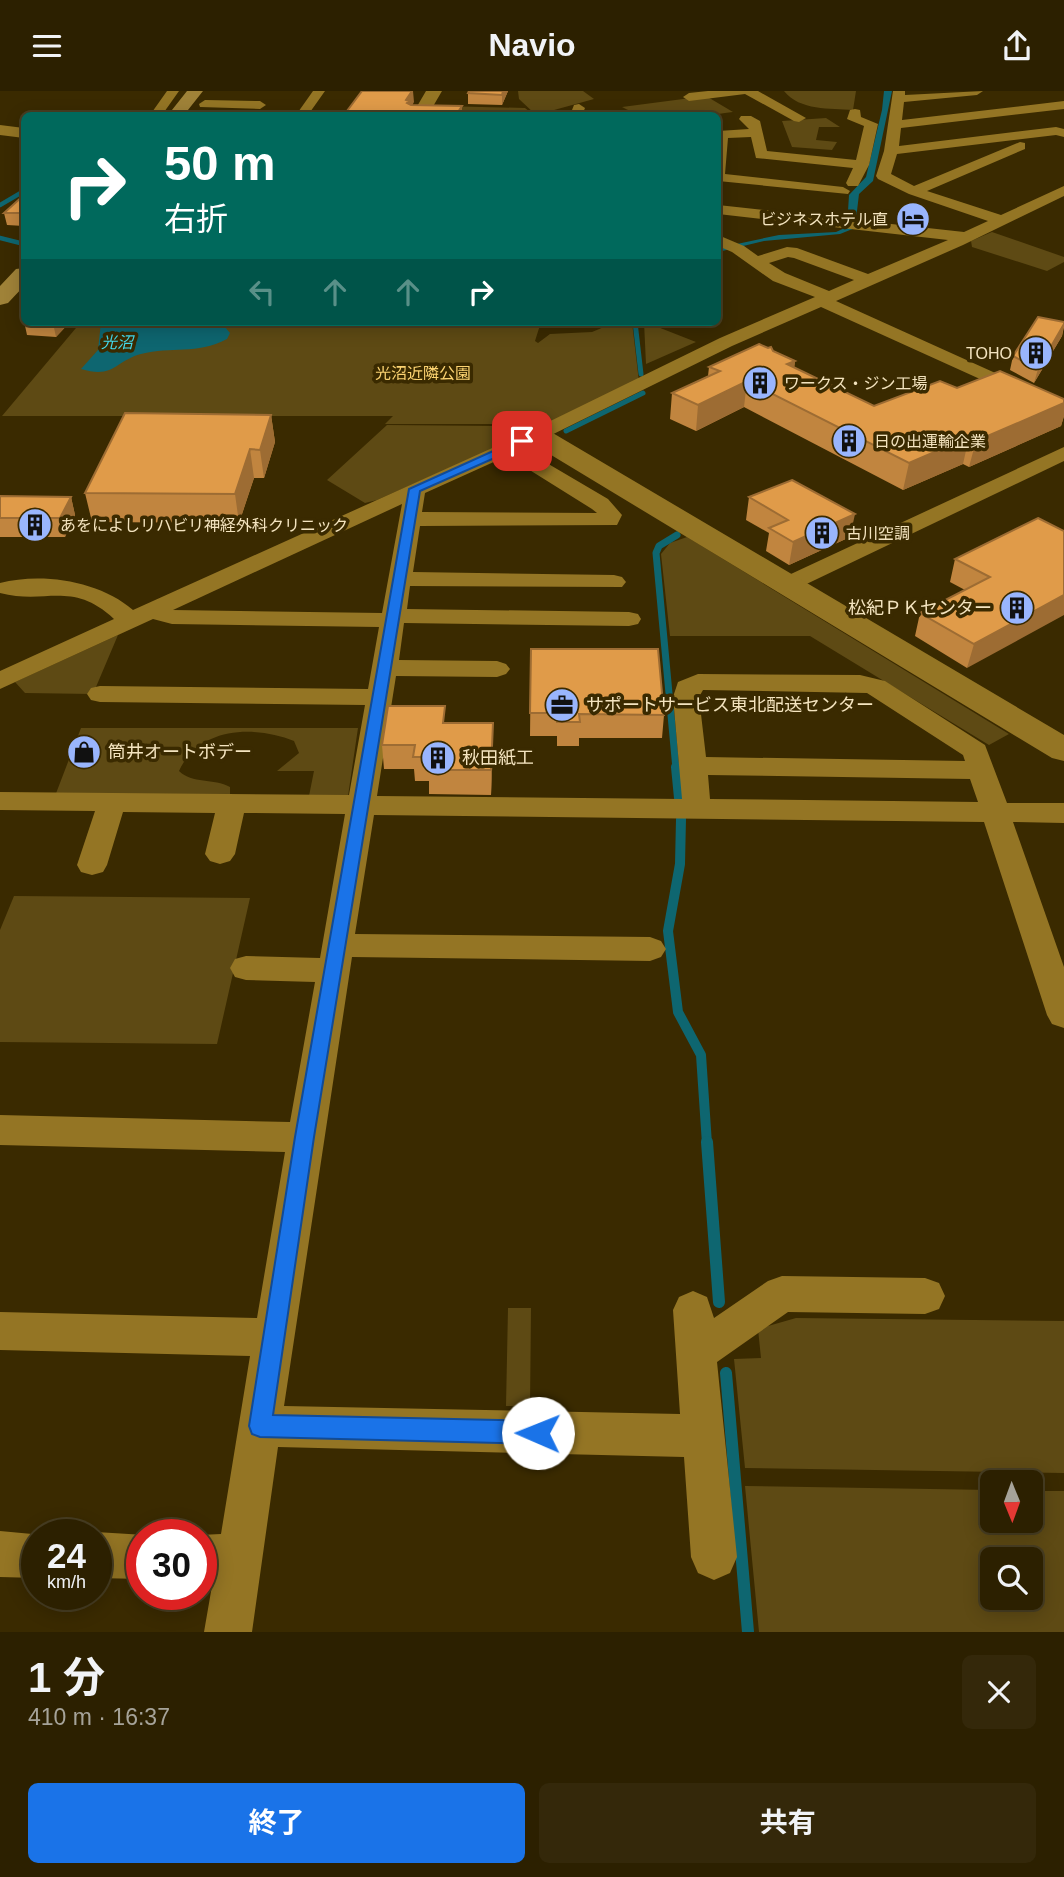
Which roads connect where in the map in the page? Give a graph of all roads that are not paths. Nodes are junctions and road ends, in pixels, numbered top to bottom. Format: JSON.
{"nodes":[{"id":1,"x":173,"y":91,"type":"edge"},
{"id":2,"x":216,"y":91,"type":"edge"},
{"id":3,"x":319,"y":91,"type":"edge"},
{"id":4,"x":434,"y":91,"type":"edge"},
{"id":5,"x":741,"y":91,"type":"edge"},
{"id":6,"x":749,"y":91,"type":"edge"},
{"id":7,"x":977,"y":91,"type":"edge"},
{"id":8,"x":899,"y":95,"type":"edge"},
{"id":9,"x":200,"y":97,"type":"edge"},
{"id":10,"x":689,"y":97,"type":"dead end"},
{"id":11,"x":260,"y":105,"type":"dead end"},
{"id":12,"x":1064,"y":105,"type":"edge"},
{"id":13,"x":158,"y":112,"type":"edge"},
{"id":14,"x":180,"y":112,"type":"edge"},
{"id":15,"x":304,"y":112,"type":"edge"},
{"id":16,"x":422,"y":112,"type":"edge"},
{"id":17,"x":855,"y":113,"type":"dead end"},
{"id":18,"x":736,"y":114,"type":"dead end"},
{"id":19,"x":799,"y":118,"type":"dead end"},
{"id":20,"x":894,"y":125,"type":"junction"},
{"id":21,"x":0,"y":130,"type":"edge"},
{"id":22,"x":1061,"y":131,"type":"edge"},
{"id":23,"x":21,"y":133,"type":"edge"},
{"id":24,"x":757,"y":133,"type":"junction"},
{"id":25,"x":991,"y":139,"type":"junction"},
{"id":26,"x":721,"y":145,"type":"edge"},
{"id":27,"x":1020,"y":146,"type":"junction"},
{"id":28,"x":891,"y":151,"type":"junction"},
{"id":29,"x":862,"y":165,"type":"junction"},
{"id":30,"x":721,"y":177,"type":"edge"},
{"id":31,"x":1064,"y":190,"type":"edge"},
{"id":32,"x":843,"y":191,"type":"junction"},
{"id":33,"x":914,"y":191,"type":"junction"},
{"id":34,"x":721,"y":210,"type":"edge"},
{"id":35,"x":1002,"y":220,"type":"junction"},
{"id":36,"x":845,"y":224,"type":"junction"},
{"id":37,"x":966,"y":237,"type":"junction"},
{"id":38,"x":727,"y":244,"type":"edge"},
{"id":39,"x":761,"y":260,"type":"dead end"},
{"id":40,"x":21,"y":277,"type":"edge"},
{"id":41,"x":869,"y":280,"type":"junction"},
{"id":42,"x":0,"y":298,"type":"edge"},
{"id":43,"x":826,"y":299,"type":"junction"},
{"id":44,"x":1064,"y":411,"type":"edge"},
{"id":45,"x":537,"y":435,"type":"junction"},
{"id":46,"x":508,"y":448,"type":"junction"},
{"id":47,"x":1064,"y":453,"type":"edge"},
{"id":48,"x":415,"y":489,"type":"junction"},
{"id":49,"x":410,"y":519,"type":"junction"},
{"id":50,"x":400,"y":579,"type":"junction"},
{"id":51,"x":614,"y":582,"type":"dead end"},
{"id":52,"x":786,"y":585,"type":"junction"},
{"id":53,"x":7,"y":588,"type":"dead end"},
{"id":54,"x":141,"y":616,"type":"junction"},
{"id":55,"x":394,"y":618,"type":"junction"},
{"id":56,"x":629,"y":619,"type":"dead end"},
{"id":57,"x":384,"y":669,"type":"junction"},
{"id":58,"x":497,"y":669,"type":"dead end"},
{"id":59,"x":0,"y":681,"type":"edge"},
{"id":60,"x":100,"y":694,"type":"dead end"},
{"id":61,"x":379,"y":698,"type":"junction"},
{"id":62,"x":1064,"y":750,"type":"edge"},
{"id":63,"x":693,"y":766,"type":"junction"},
{"id":64,"x":982,"y":770,"type":"junction"},
{"id":65,"x":0,"y":801,"type":"edge"},
{"id":66,"x":112,"y":802,"type":"junction"},
{"id":67,"x":232,"y":803,"type":"junction"},
{"id":68,"x":362,"y":805,"type":"junction"},
{"id":69,"x":697,"y":809,"type":"junction"},
{"id":70,"x":996,"y":812,"type":"junction"},
{"id":71,"x":1064,"y":813,"type":"edge"},
{"id":72,"x":220,"y":854,"type":"dead end"},
{"id":73,"x":92,"y":865,"type":"dead end"},
{"id":74,"x":650,"y":949,"type":"dead end"},
{"id":75,"x":336,"y":958,"type":"junction"},
{"id":76,"x":246,"y":968,"type":"dead end"},
{"id":77,"x":1064,"y":1016,"type":"edge"},
{"id":78,"x":0,"y":1130,"type":"edge"},
{"id":79,"x":305,"y":1137,"type":"junction"},
{"id":80,"x":925,"y":1296,"type":"dead end"},
{"id":81,"x":693,"y":1310,"type":"dead end"},
{"id":82,"x":0,"y":1331,"type":"edge"},
{"id":83,"x":274,"y":1338,"type":"junction"},
{"id":84,"x":696,"y":1353,"type":"junction"},
{"id":85,"x":260,"y":1426,"type":"junction"},
{"id":86,"x":704,"y":1436,"type":"junction"},
{"id":87,"x":0,"y":1554,"type":"edge"},
{"id":88,"x":21,"y":1555,"type":"edge"},
{"id":89,"x":221,"y":1557,"type":"edge"},
{"id":90,"x":714,"y":1557,"type":"dead end"},
{"id":91,"x":228,"y":1632,"type":"edge"}],
"edges":[{"from":1,"to":13,"type":"street"},
{"from":2,"to":9,"type":"street"},
{"from":3,"to":15,"type":"street"},
{"from":4,"to":16,"type":"street"},
{"from":5,"to":10,"type":"street"},
{"from":6,"to":19,"type":"street"},
{"from":7,"to":8,"type":"street"},
{"from":8,"to":20,"type":"street"},
{"from":9,"to":11,"type":"street"},
{"from":9,"to":14,"type":"highway"},
{"from":12,"to":20,"type":"street"},
{"from":17,"to":29,"type":"street"},
{"from":18,"to":24,"type":"street"},
{"from":20,"to":28,"type":"street"},
{"from":21,"to":23,"type":"street"},
{"from":22,"to":25,"type":"street"},
{"from":22,"to":27,"type":"street"},
{"from":24,"to":26,"type":"street"},
{"from":24,"to":29,"type":"street"},
{"from":25,"to":27,"type":"street"},
{"from":25,"to":28,"type":"street"},
{"from":27,"to":33,"type":"street"},
{"from":28,"to":33,"type":"street"},
{"from":29,"to":32,"type":"street"},
{"from":30,"to":32,"type":"street"},
{"from":31,"to":35,"type":"street"},
{"from":32,"to":36,"type":"street"},
{"from":33,"to":35,"type":"street"},
{"from":34,"to":36,"type":"street"},
{"from":35,"to":37,"type":"street"},
{"from":36,"to":37,"type":"street"},
{"from":37,"to":41,"type":"street"},
{"from":38,"to":43,"type":"street"},
{"from":39,"to":41,"type":"street"},
{"from":40,"to":42,"type":"highway"},
{"from":41,"to":43,"type":"street"},
{"from":43,"to":44,"type":"street"},
{"from":43,"to":45,"type":"street"},
{"from":45,"to":46,"type":"street"},
{"from":45,"to":52,"type":"street"},
{"from":46,"to":48,"type":"street"},
{"from":46,"to":49,"type":"street"},
{"from":47,"to":52,"type":"street"},
{"from":48,"to":49,"type":"street"},
{"from":48,"to":54,"type":"street"},
{"from":49,"to":50,"type":"street"},
{"from":50,"to":51,"type":"street"},
{"from":50,"to":55,"type":"street"},
{"from":52,"to":62,"type":"street"},
{"from":53,"to":54,"type":"street"},
{"from":54,"to":55,"type":"street"},
{"from":54,"to":59,"type":"street"},
{"from":55,"to":56,"type":"street"},
{"from":55,"to":57,"type":"street"},
{"from":57,"to":58,"type":"street"},
{"from":57,"to":61,"type":"street"},
{"from":60,"to":61,"type":"street"},
{"from":61,"to":68,"type":"street"},
{"from":63,"to":64,"type":"street"},
{"from":63,"to":64,"type":"street"},
{"from":63,"to":69,"type":"street"},
{"from":64,"to":70,"type":"street"},
{"from":65,"to":66,"type":"street"},
{"from":66,"to":67,"type":"street"},
{"from":66,"to":73,"type":"street"},
{"from":67,"to":68,"type":"street"},
{"from":67,"to":72,"type":"street"},
{"from":68,"to":69,"type":"street"},
{"from":68,"to":75,"type":"street"},
{"from":69,"to":70,"type":"street"},
{"from":70,"to":71,"type":"street"},
{"from":70,"to":77,"type":"street"},
{"from":74,"to":75,"type":"street"},
{"from":75,"to":76,"type":"street"},
{"from":75,"to":79,"type":"street"},
{"from":78,"to":79,"type":"street"},
{"from":79,"to":83,"type":"street"},
{"from":80,"to":84,"type":"street"},
{"from":81,"to":84,"type":"street"},
{"from":82,"to":83,"type":"street"},
{"from":83,"to":85,"type":"street"},
{"from":84,"to":86,"type":"street"},
{"from":85,"to":86,"type":"street"},
{"from":85,"to":89,"type":"street"},
{"from":86,"to":90,"type":"street"},
{"from":87,"to":88,"type":"street"},
{"from":89,"to":91,"type":"street"}]}
